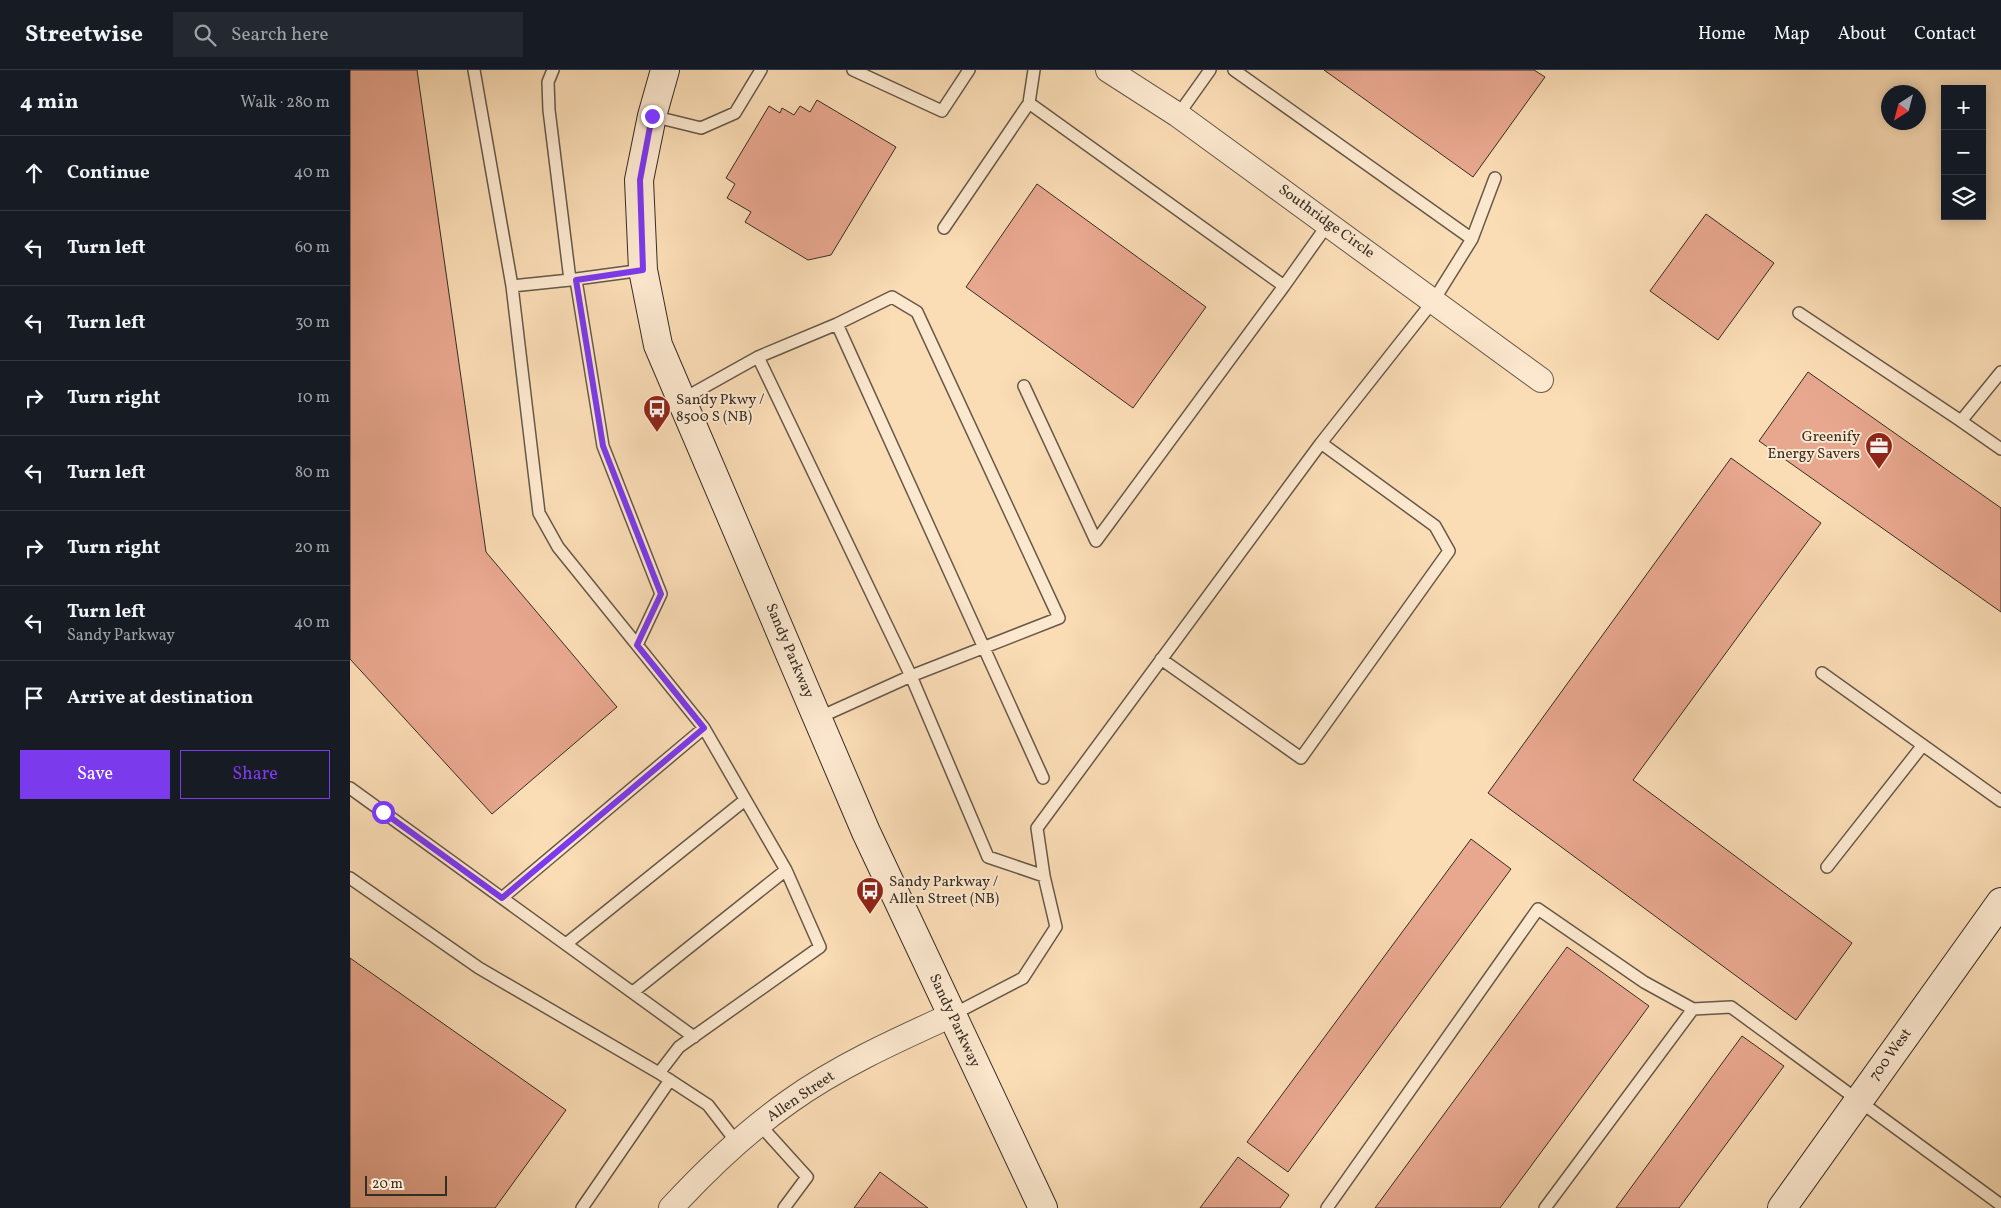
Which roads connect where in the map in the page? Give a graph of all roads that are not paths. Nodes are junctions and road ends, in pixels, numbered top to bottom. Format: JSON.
{"nodes":[{"id":1,"x":474,"y":70,"type":"edge"},
{"id":2,"x":553,"y":70,"type":"edge"},
{"id":3,"x":665,"y":70,"type":"edge"},
{"id":4,"x":761,"y":70,"type":"edge"},
{"id":5,"x":853,"y":70,"type":"edge"},
{"id":6,"x":969,"y":70,"type":"edge"},
{"id":7,"x":1034,"y":70,"type":"edge"},
{"id":8,"x":1108,"y":70,"type":"edge"},
{"id":9,"x":1210,"y":70,"type":"edge"},
{"id":10,"x":1234,"y":70,"type":"edge"},
{"id":11,"x":1029,"y":103,"type":"junction"},
{"id":12,"x":1178,"y":115,"type":"junction"},
{"id":13,"x":652,"y":116,"type":"junction"},
{"id":14,"x":1494,"y":178,"type":"dead end"},
{"id":15,"x":1328,"y":224,"type":"junction"},
{"id":16,"x":944,"y":228,"type":"dead end"},
{"id":17,"x":1472,"y":239,"type":"junction"},
{"id":18,"x":643,"y":270,"type":"junction"},
{"id":19,"x":576,"y":280,"type":"junction"},
{"id":20,"x":512,"y":286,"type":"junction"},
{"id":21,"x":1284,"y":286,"type":"junction"},
{"id":22,"x":1434,"y":300,"type":"junction"},
{"id":23,"x":1799,"y":313,"type":"dead end"},
{"id":24,"x":836,"y":324,"type":"junction"},
{"id":25,"x":758,"y":357,"type":"junction"},
{"id":26,"x":2001,"y":372,"type":"edge"},
{"id":27,"x":1541,"y":380,"type":"dead end"},
{"id":28,"x":1024,"y":386,"type":"dead end"},
{"id":29,"x":681,"y":400,"type":"junction"},
{"id":30,"x":1961,"y":420,"type":"junction"},
{"id":31,"x":1321,"y":443,"type":"junction"},
{"id":32,"x":2001,"y":449,"type":"edge"},
{"id":33,"x":637,"y":645,"type":"junction"},
{"id":34,"x":985,"y":647,"type":"junction"},
{"id":35,"x":1161,"y":659,"type":"junction"},
{"id":36,"x":1822,"y":673,"type":"dead end"},
{"id":37,"x":910,"y":676,"type":"junction"},
{"id":38,"x":818,"y":718,"type":"junction"},
{"id":39,"x":704,"y":728,"type":"junction"},
{"id":40,"x":1923,"y":745,"type":"junction"},
{"id":41,"x":1044,"y":778,"type":"dead end"},
{"id":42,"x":350,"y":788,"type":"edge"},
{"id":43,"x":745,"y":800,"type":"junction"},
{"id":44,"x":2001,"y":801,"type":"edge"},
{"id":45,"x":1827,"y":867,"type":"dead end"},
{"id":46,"x":786,"y":870,"type":"junction"},
{"id":47,"x":1044,"y":876,"type":"junction"},
{"id":48,"x":350,"y":878,"type":"edge"},
{"id":49,"x":502,"y":898,"type":"junction"},
{"id":50,"x":2001,"y":902,"type":"edge"},
{"id":51,"x":566,"y":944,"type":"junction"},
{"id":52,"x":633,"y":992,"type":"junction"},
{"id":53,"x":1693,"y":1009,"type":"junction"},
{"id":54,"x":952,"y":1015,"type":"junction"},
{"id":55,"x":694,"y":1036,"type":"junction"},
{"id":56,"x":659,"y":1073,"type":"junction"},
{"id":57,"x":670,"y":1080,"type":"junction"},
{"id":58,"x":1858,"y":1101,"type":"junction"},
{"id":59,"x":760,"y":1125,"type":"junction"},
{"id":60,"x":738,"y":1144,"type":"junction"},
{"id":61,"x":2001,"y":1205,"type":"edge"},
{"id":62,"x":582,"y":1208,"type":"edge"},
{"id":63,"x":671,"y":1208,"type":"edge"},
{"id":64,"x":784,"y":1208,"type":"edge"},
{"id":65,"x":1043,"y":1208,"type":"edge"},
{"id":66,"x":1327,"y":1208,"type":"edge"},
{"id":67,"x":1545,"y":1208,"type":"edge"},
{"id":68,"x":1782,"y":1208,"type":"edge"}],
"edges":[{"from":1,"to":20,"type":"lane"},
{"from":2,"to":20,"type":"lane"},
{"from":3,"to":13,"type":"main road","name":"Sandy Parkway"},
{"from":4,"to":13,"type":"lane"},
{"from":5,"to":6,"type":"lane"},
{"from":7,"to":11,"type":"lane"},
{"from":8,"to":12,"type":"street","name":"Southridge Circle"},
{"from":9,"to":12,"type":"lane"},
{"from":10,"to":17,"type":"lane"},
{"from":11,"to":16,"type":"lane"},
{"from":11,"to":21,"type":"lane"},
{"from":12,"to":15,"type":"street","name":"Southridge Circle"},
{"from":13,"to":18,"type":"main road","name":"Sandy Parkway"},
{"from":14,"to":17,"type":"lane"},
{"from":15,"to":21,"type":"lane"},
{"from":15,"to":22,"type":"street","name":"Southridge Circle"},
{"from":17,"to":22,"type":"lane"},
{"from":18,"to":19,"type":"lane"},
{"from":18,"to":29,"type":"main road","name":"Sandy Parkway"},
{"from":19,"to":20,"type":"lane"},
{"from":19,"to":33,"type":"lane"},
{"from":20,"to":33,"type":"lane"},
{"from":21,"to":28,"type":"lane"},
{"from":22,"to":27,"type":"street","name":"Southridge Circle"},
{"from":22,"to":31,"type":"lane"},
{"from":23,"to":30,"type":"lane"},
{"from":24,"to":25,"type":"lane"},
{"from":24,"to":34,"type":"lane"},
{"from":24,"to":34,"type":"lane"},
{"from":25,"to":29,"type":"lane"},
{"from":25,"to":37,"type":"lane"},
{"from":26,"to":30,"type":"lane"},
{"from":29,"to":38,"type":"main road","name":"Sandy Parkway"},
{"from":30,"to":32,"type":"lane"},
{"from":31,"to":35,"type":"lane"},
{"from":31,"to":35,"type":"lane"},
{"from":33,"to":39,"type":"lane"},
{"from":34,"to":37,"type":"lane"},
{"from":34,"to":41,"type":"lane"},
{"from":35,"to":47,"type":"lane"},
{"from":36,"to":40,"type":"lane"},
{"from":37,"to":38,"type":"lane"},
{"from":37,"to":47,"type":"lane"},
{"from":38,"to":54,"type":"main road","name":"Sandy Parkway"},
{"from":39,"to":43,"type":"lane"},
{"from":39,"to":49,"type":"lane"},
{"from":40,"to":44,"type":"lane"},
{"from":40,"to":45,"type":"lane"},
{"from":42,"to":49,"type":"lane"},
{"from":43,"to":46,"type":"lane"},
{"from":43,"to":51,"type":"lane"},
{"from":46,"to":52,"type":"lane"},
{"from":46,"to":55,"type":"lane"},
{"from":47,"to":54,"type":"lane"},
{"from":48,"to":56,"type":"lane"},
{"from":49,"to":51,"type":"lane"},
{"from":50,"to":58,"type":"main road","name":"700 West"},
{"from":51,"to":52,"type":"lane"},
{"from":52,"to":55,"type":"lane"},
{"from":53,"to":58,"type":"lane"},
{"from":53,"to":66,"type":"lane"},
{"from":53,"to":67,"type":"lane"},
{"from":54,"to":59,"type":"street","name":"Allen Street"},
{"from":54,"to":65,"type":"main road","name":"Sandy Parkway"},
{"from":55,"to":56,"type":"lane"},
{"from":56,"to":57,"type":"lane"},
{"from":57,"to":60,"type":"lane"},
{"from":57,"to":62,"type":"lane"},
{"from":58,"to":61,"type":"lane"},
{"from":58,"to":68,"type":"main road","name":"700 West"},
{"from":59,"to":60,"type":"street","name":"Allen Street"},
{"from":59,"to":64,"type":"lane"},
{"from":60,"to":63,"type":"street","name":"Allen Street"}]}
